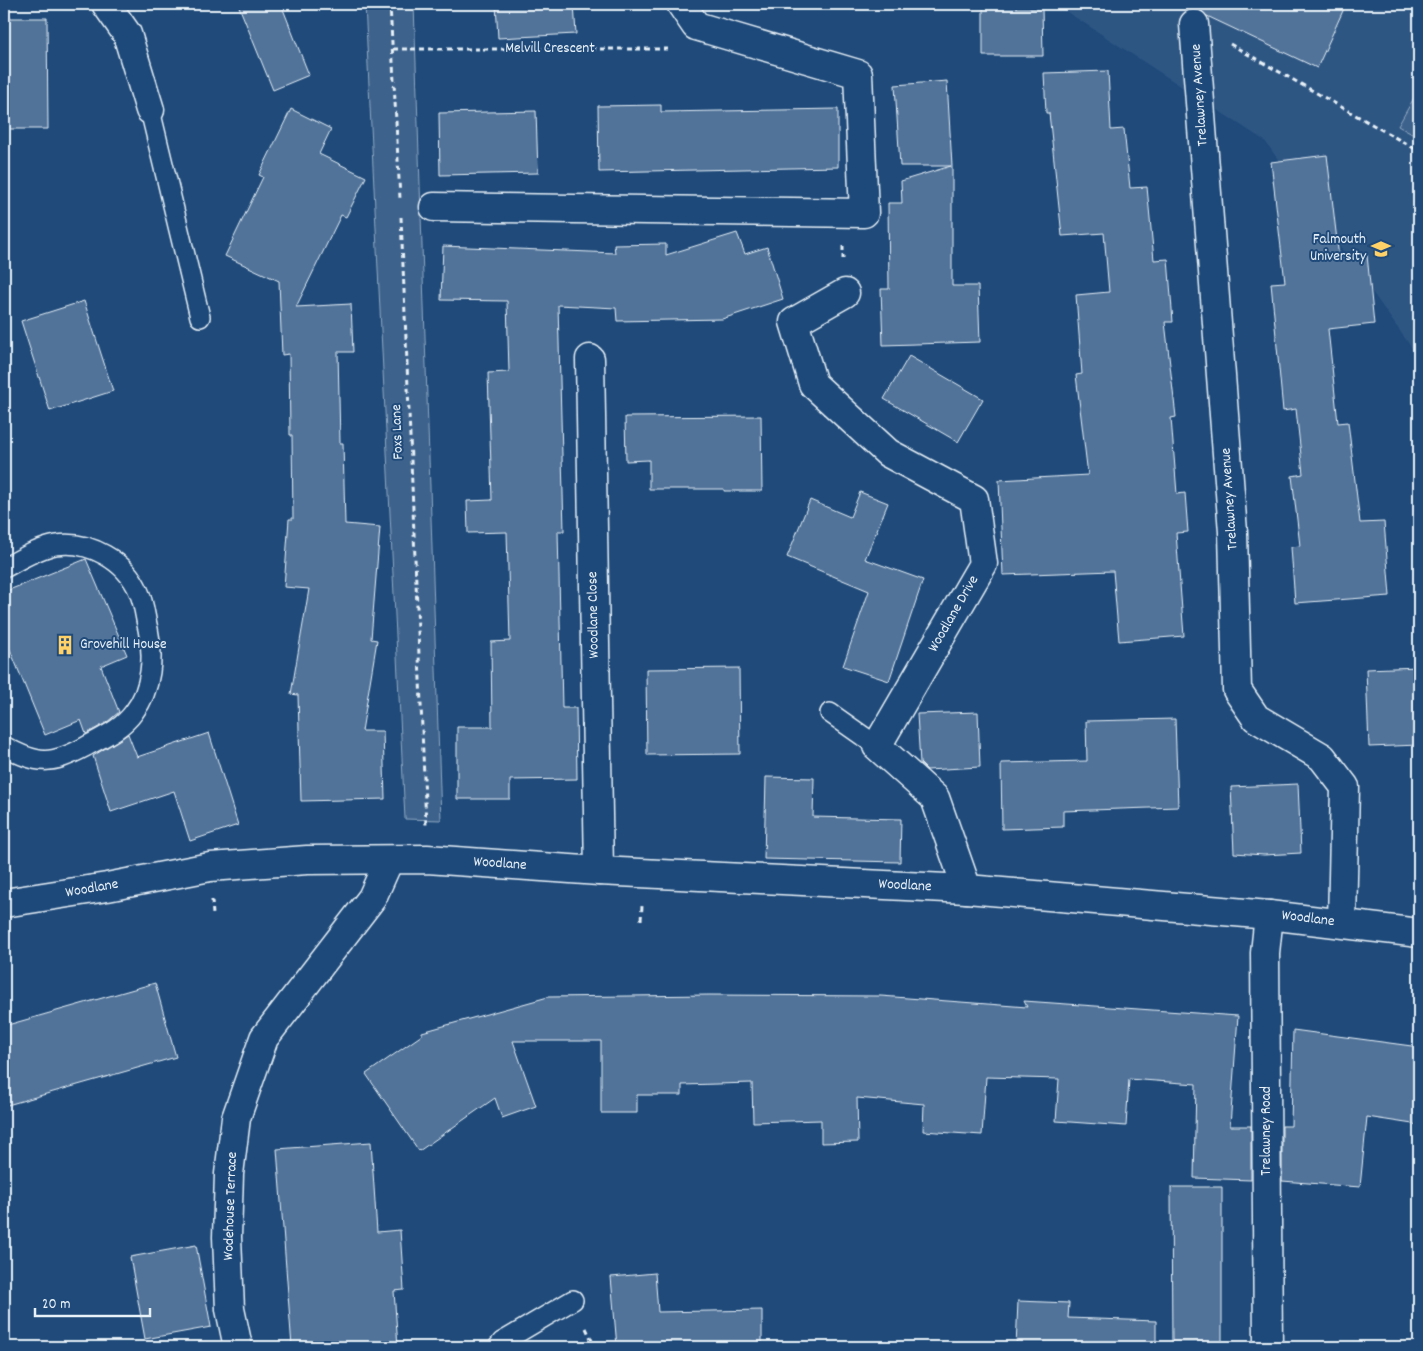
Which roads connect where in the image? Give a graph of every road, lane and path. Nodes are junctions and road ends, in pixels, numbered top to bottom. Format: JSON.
{"nodes":[{"id":1,"x":106,"y":4,"type":"edge"},
{"id":2,"x":390,"y":4,"type":"edge"},
{"id":3,"x":681,"y":4,"type":"edge"},
{"id":4,"x":1160,"y":4,"type":"edge"},
{"id":5,"x":1194,"y":24,"type":"junction"},
{"id":6,"x":696,"y":26,"type":"junction"},
{"id":7,"x":393,"y":49,"type":"junction"},
{"id":8,"x":150,"y":110,"type":"joint"},
{"id":9,"x":1419,"y":151,"type":"edge"},
{"id":10,"x":400,"y":200,"type":"dead end"},
{"id":11,"x":434,"y":207,"type":"dead end"},
{"id":12,"x":400,"y":210,"type":"dead end"},
{"id":13,"x":852,"y":212,"type":"junction"},
{"id":14,"x":845,"y":293,"type":"joint"},
{"id":15,"x":200,"y":317,"type":"dead end"},
{"id":16,"x":590,"y":359,"type":"dead end"},
{"id":17,"x":4,"y":568,"type":"edge"},
{"id":18,"x":830,"y":714,"type":"dead end"},
{"id":19,"x":4,"y":746,"type":"edge"},
{"id":20,"x":877,"y":746,"type":"junction"},
{"id":21,"x":427,"y":859,"type":"junction"},
{"id":22,"x":389,"y":860,"type":"junction"},
{"id":23,"x":599,"y":871,"type":"junction"},
{"id":24,"x":968,"y":890,"type":"junction"},
{"id":25,"x":4,"y":903,"type":"edge"},
{"id":26,"x":1268,"y":915,"type":"junction"},
{"id":27,"x":1342,"y":923,"type":"junction"},
{"id":28,"x":1419,"y":933,"type":"edge"},
{"id":29,"x":573,"y":1300,"type":"dead end"},
{"id":30,"x":238,"y":1347,"type":"edge"},
{"id":31,"x":498,"y":1347,"type":"edge"},
{"id":32,"x":1268,"y":1347,"type":"edge"}],
"edges":[{"from":1,"to":8,"type":"street"},
{"from":2,"to":7,"type":"path"},
{"from":3,"to":6,"type":"street"},
{"from":4,"to":5,"type":"path"},
{"from":5,"to":9,"type":"path"},
{"from":5,"to":27,"type":"street","name":"Trelawney Avenue"},
{"from":6,"to":7,"type":"path","name":"Melvill Crescent"},
{"from":6,"to":13,"type":"street"},
{"from":7,"to":10,"type":"path"},
{"from":8,"to":15,"type":"lane"},
{"from":11,"to":13,"type":"street"},
{"from":12,"to":21,"type":"path","name":"Foxs Lane"},
{"from":13,"to":14,"type":"path"},
{"from":14,"to":20,"type":"street","name":"Woodlane Drive"},
{"from":16,"to":23,"type":"street","name":"Woodlane Close"},
{"from":17,"to":19,"type":"lane"},
{"from":18,"to":20,"type":"lane"},
{"from":20,"to":24,"type":"street"},
{"from":21,"to":22,"type":"street","name":"Woodlane"},
{"from":21,"to":23,"type":"street","name":"Woodlane"},
{"from":22,"to":25,"type":"street","name":"Woodlane"},
{"from":22,"to":30,"type":"street","name":"Wodehouse Terrace"},
{"from":23,"to":24,"type":"street","name":"Woodlane"},
{"from":24,"to":26,"type":"street","name":"Woodlane"},
{"from":26,"to":27,"type":"street","name":"Woodlane"},
{"from":26,"to":32,"type":"street","name":"Trelawney Road"},
{"from":27,"to":28,"type":"street","name":"Woodlane"},
{"from":29,"to":31,"type":"lane"}]}
